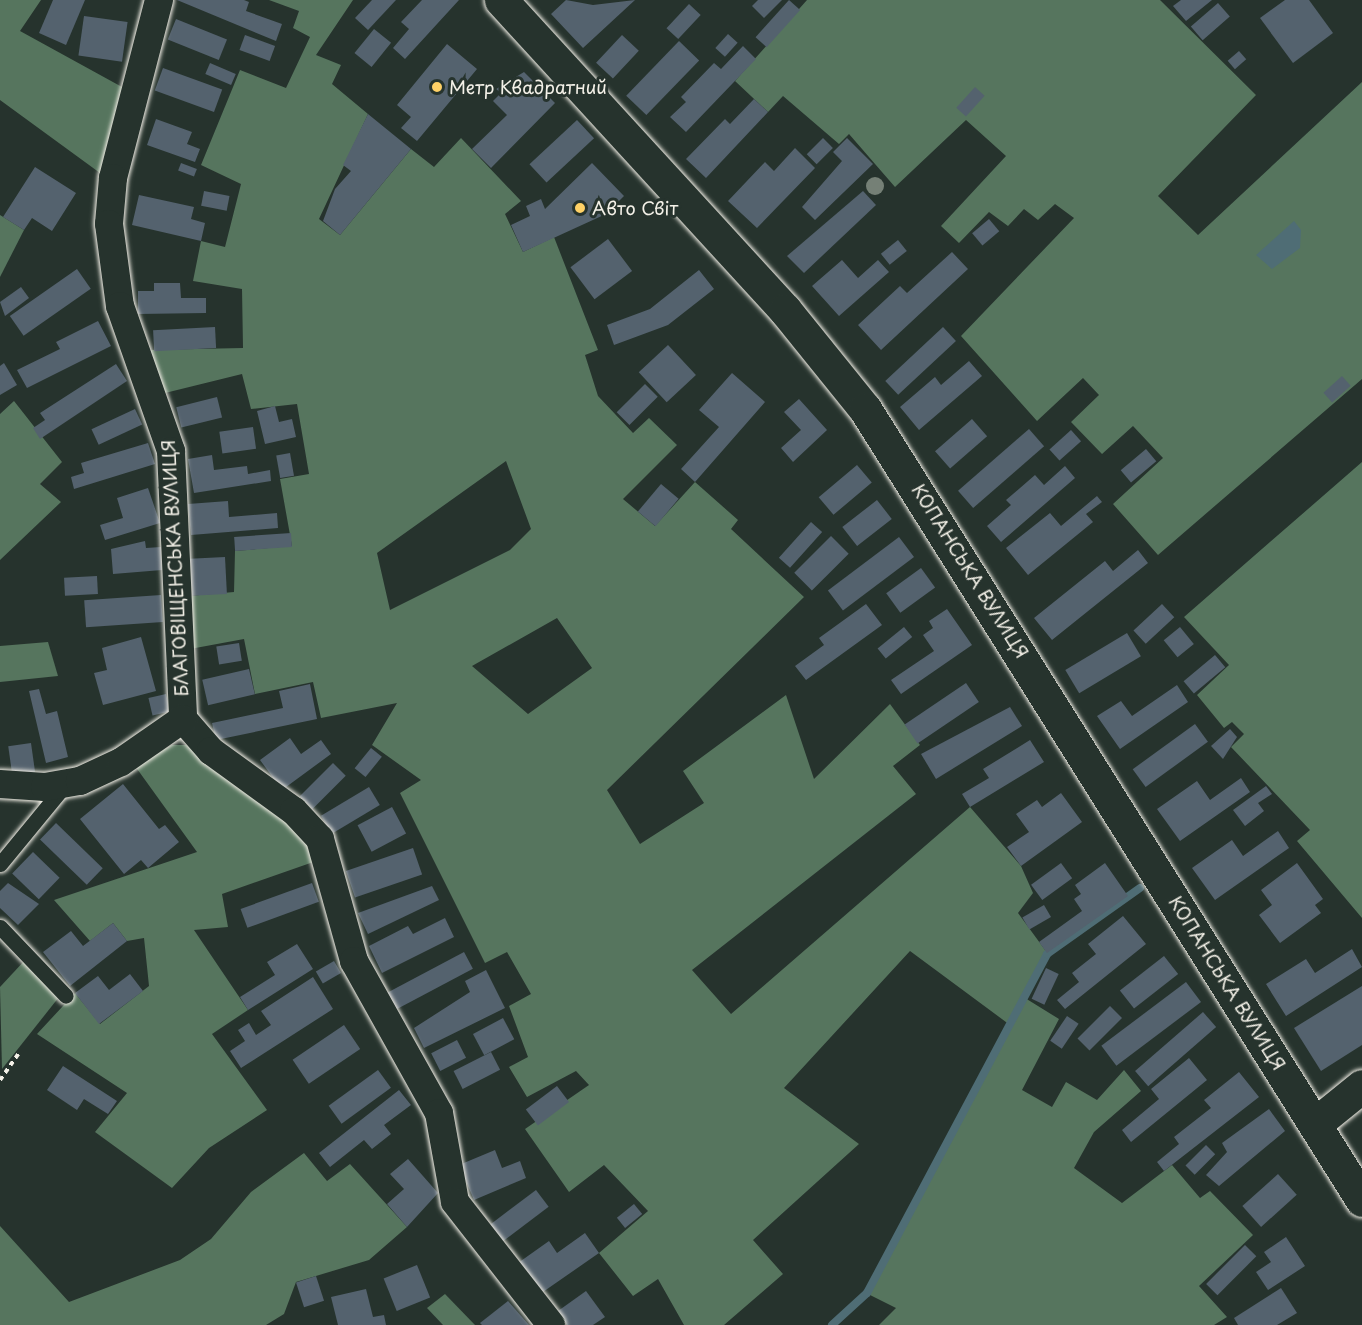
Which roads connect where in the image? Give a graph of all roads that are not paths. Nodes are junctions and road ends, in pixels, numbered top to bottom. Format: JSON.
{"nodes":[{"id":1,"x":159,"y":0,"type":"edge"},
{"id":2,"x":501,"y":0,"type":"edge"},
{"id":3,"x":183,"y":719,"type":"junction"},
{"id":4,"x":0,"y":784,"type":"edge"},
{"id":5,"x":64,"y":786,"type":"junction"},
{"id":6,"x":0,"y":864,"type":"edge"},
{"id":7,"x":0,"y":927,"type":"edge"},
{"id":8,"x":66,"y":996,"type":"dead end"},
{"id":9,"x":1362,"y":1086,"type":"edge"},
{"id":10,"x":1314,"y":1124,"type":"junction"},
{"id":11,"x":1362,"y":1200,"type":"edge"},
{"id":12,"x":551,"y":1325,"type":"edge"}],
"edges":[{"from":1,"to":3,"type":"street","name":"БЛАГОВІЩЕНСЬКА ВУЛИЦЯ"},
{"from":2,"to":10,"type":"main road","name":"КОПАНСЬКА ВУЛИЦЯ"},
{"from":3,"to":5,"type":"street","name":"БЛАГОВІЩЕНСЬКА ВУЛИЦЯ"},
{"from":3,"to":12,"type":"street","name":"БЛАГОВІЩЕНСЬКА ВУЛИЦЯ"},
{"from":4,"to":5,"type":"street","name":"БЛАГОВІЩЕНСЬКА ВУЛИЦЯ"},
{"from":5,"to":6,"type":"lane","name":"БЛАГОВІЩЕНСЬКА ВУЛИЦЯ"},
{"from":7,"to":8,"type":"lane"},
{"from":9,"to":10,"type":"main road"},
{"from":10,"to":11,"type":"main road","name":"КОПАНСЬКА ВУЛИЦЯ"}]}
